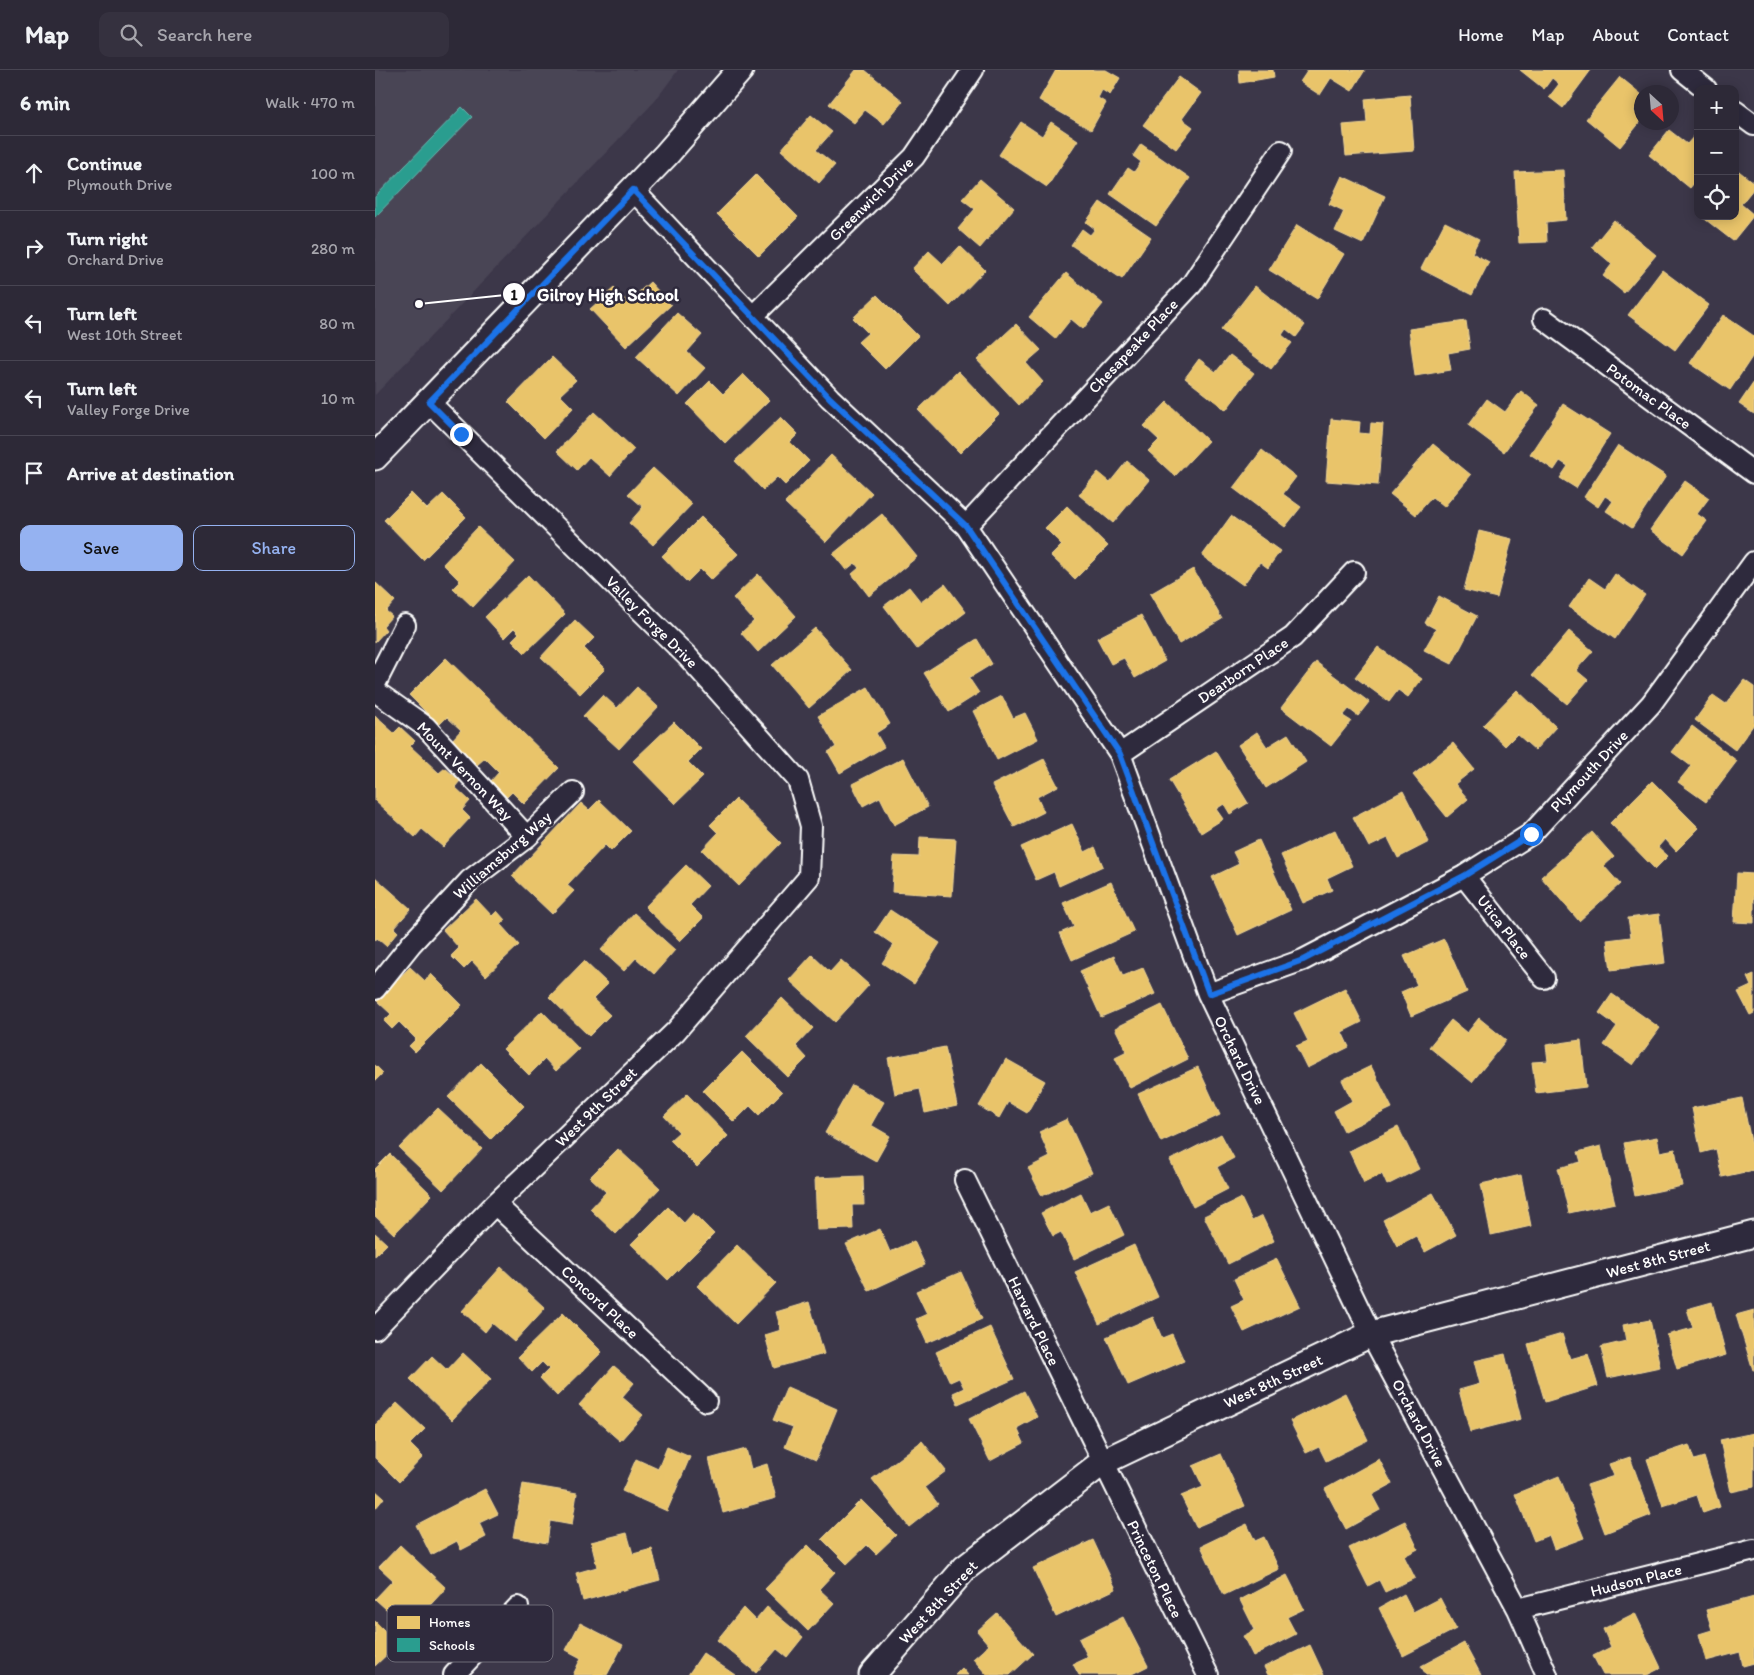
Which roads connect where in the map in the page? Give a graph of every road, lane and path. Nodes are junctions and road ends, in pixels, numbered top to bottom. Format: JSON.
{"nodes":[{"id":1,"x":739,"y":70,"type":"edge"},
{"id":2,"x":973,"y":70,"type":"edge"},
{"id":3,"x":1682,"y":70,"type":"edge"},
{"id":4,"x":1701,"y":85,"type":"edge"},
{"id":5,"x":1739,"y":114,"type":"edge"},
{"id":6,"x":1754,"y":125,"type":"edge"},
{"id":7,"x":1281,"y":151,"type":"dead end"},
{"id":8,"x":633,"y":190,"type":"junction"},
{"id":9,"x":753,"y":316,"type":"junction"},
{"id":10,"x":1544,"y":318,"type":"dead end"},
{"id":11,"x":429,"y":402,"type":"junction"},
{"id":12,"x":375,"y":457,"type":"edge"},
{"id":13,"x":1754,"y":472,"type":"edge"},
{"id":14,"x":966,"y":526,"type":"junction"},
{"id":15,"x":1754,"y":562,"type":"edge"},
{"id":16,"x":1354,"y":572,"type":"dead end"},
{"id":17,"x":405,"y":625,"type":"dead end"},
{"id":18,"x":375,"y":684,"type":"edge"},
{"id":19,"x":375,"y":691,"type":"edge"},
{"id":20,"x":1120,"y":754,"type":"junction"},
{"id":21,"x":573,"y":792,"type":"dead end"},
{"id":22,"x":527,"y":837,"type":"junction"},
{"id":23,"x":1464,"y":876,"type":"junction"},
{"id":24,"x":809,"y":877,"type":"joint"},
{"id":25,"x":1544,"y":978,"type":"dead end"},
{"id":26,"x":375,"y":989,"type":"edge"},
{"id":27,"x":1209,"y":994,"type":"junction"},
{"id":28,"x":965,"y":1180,"type":"dead end"},
{"id":29,"x":495,"y":1204,"type":"junction"},
{"id":30,"x":1754,"y":1234,"type":"edge"},
{"id":31,"x":375,"y":1329,"type":"edge"},
{"id":32,"x":1371,"y":1334,"type":"junction"},
{"id":33,"x":706,"y":1401,"type":"dead end"},
{"id":34,"x":1103,"y":1462,"type":"junction"},
{"id":35,"x":1754,"y":1550,"type":"edge"},
{"id":36,"x":1518,"y":1610,"type":"junction"},
{"id":37,"x":467,"y":1662,"type":"edge"},
{"id":38,"x":455,"y":1675,"type":"edge"},
{"id":39,"x":872,"y":1675,"type":"edge"},
{"id":40,"x":1208,"y":1675,"type":"edge"},
{"id":41,"x":1547,"y":1675,"type":"edge"}],
"edges":[{"from":1,"to":8,"type":"street"},
{"from":2,"to":9,"type":"street","name":"Greenwich Drive"},
{"from":3,"to":4,"type":"street"},
{"from":5,"to":6,"type":"street"},
{"from":7,"to":14,"type":"street","name":"Chesapeake Place"},
{"from":8,"to":9,"type":"street","name":"Orchard Drive"},
{"from":8,"to":11,"type":"street"},
{"from":9,"to":14,"type":"street","name":"Orchard Drive"},
{"from":10,"to":13,"type":"street","name":"Potomac Place"},
{"from":11,"to":12,"type":"street"},
{"from":11,"to":24,"type":"street","name":"Valley Forge Drive"},
{"from":14,"to":20,"type":"street","name":"Orchard Drive"},
{"from":15,"to":23,"type":"street","name":"Plymouth Drive"},
{"from":16,"to":20,"type":"street","name":"Dearborn Place"},
{"from":17,"to":18,"type":"street"},
{"from":19,"to":22,"type":"street","name":"Mount Vernon Way"},
{"from":20,"to":27,"type":"street","name":"Orchard Drive"},
{"from":21,"to":22,"type":"street","name":"Williamsburg Way"},
{"from":22,"to":26,"type":"street","name":"Williamsburg Way"},
{"from":23,"to":25,"type":"street","name":"Utica Place"},
{"from":23,"to":27,"type":"street","name":"Plymouth Drive"},
{"from":24,"to":29,"type":"street","name":"West 9th Street"},
{"from":27,"to":32,"type":"street","name":"Orchard Drive"},
{"from":28,"to":34,"type":"street","name":"Harvard Place"},
{"from":29,"to":31,"type":"street","name":"West 9th Street"},
{"from":29,"to":33,"type":"street","name":"Concord Place"},
{"from":30,"to":32,"type":"street","name":"West 8th Street"},
{"from":32,"to":34,"type":"street","name":"West 8th Street"},
{"from":32,"to":36,"type":"street","name":"Orchard Drive"},
{"from":34,"to":39,"type":"street","name":"West 8th Street"},
{"from":34,"to":40,"type":"street","name":"Princeton Place"},
{"from":35,"to":36,"type":"street","name":"Hudson Place"},
{"from":36,"to":41,"type":"street","name":"Orchard Drive"},
{"from":37,"to":38,"type":"street"}]}
